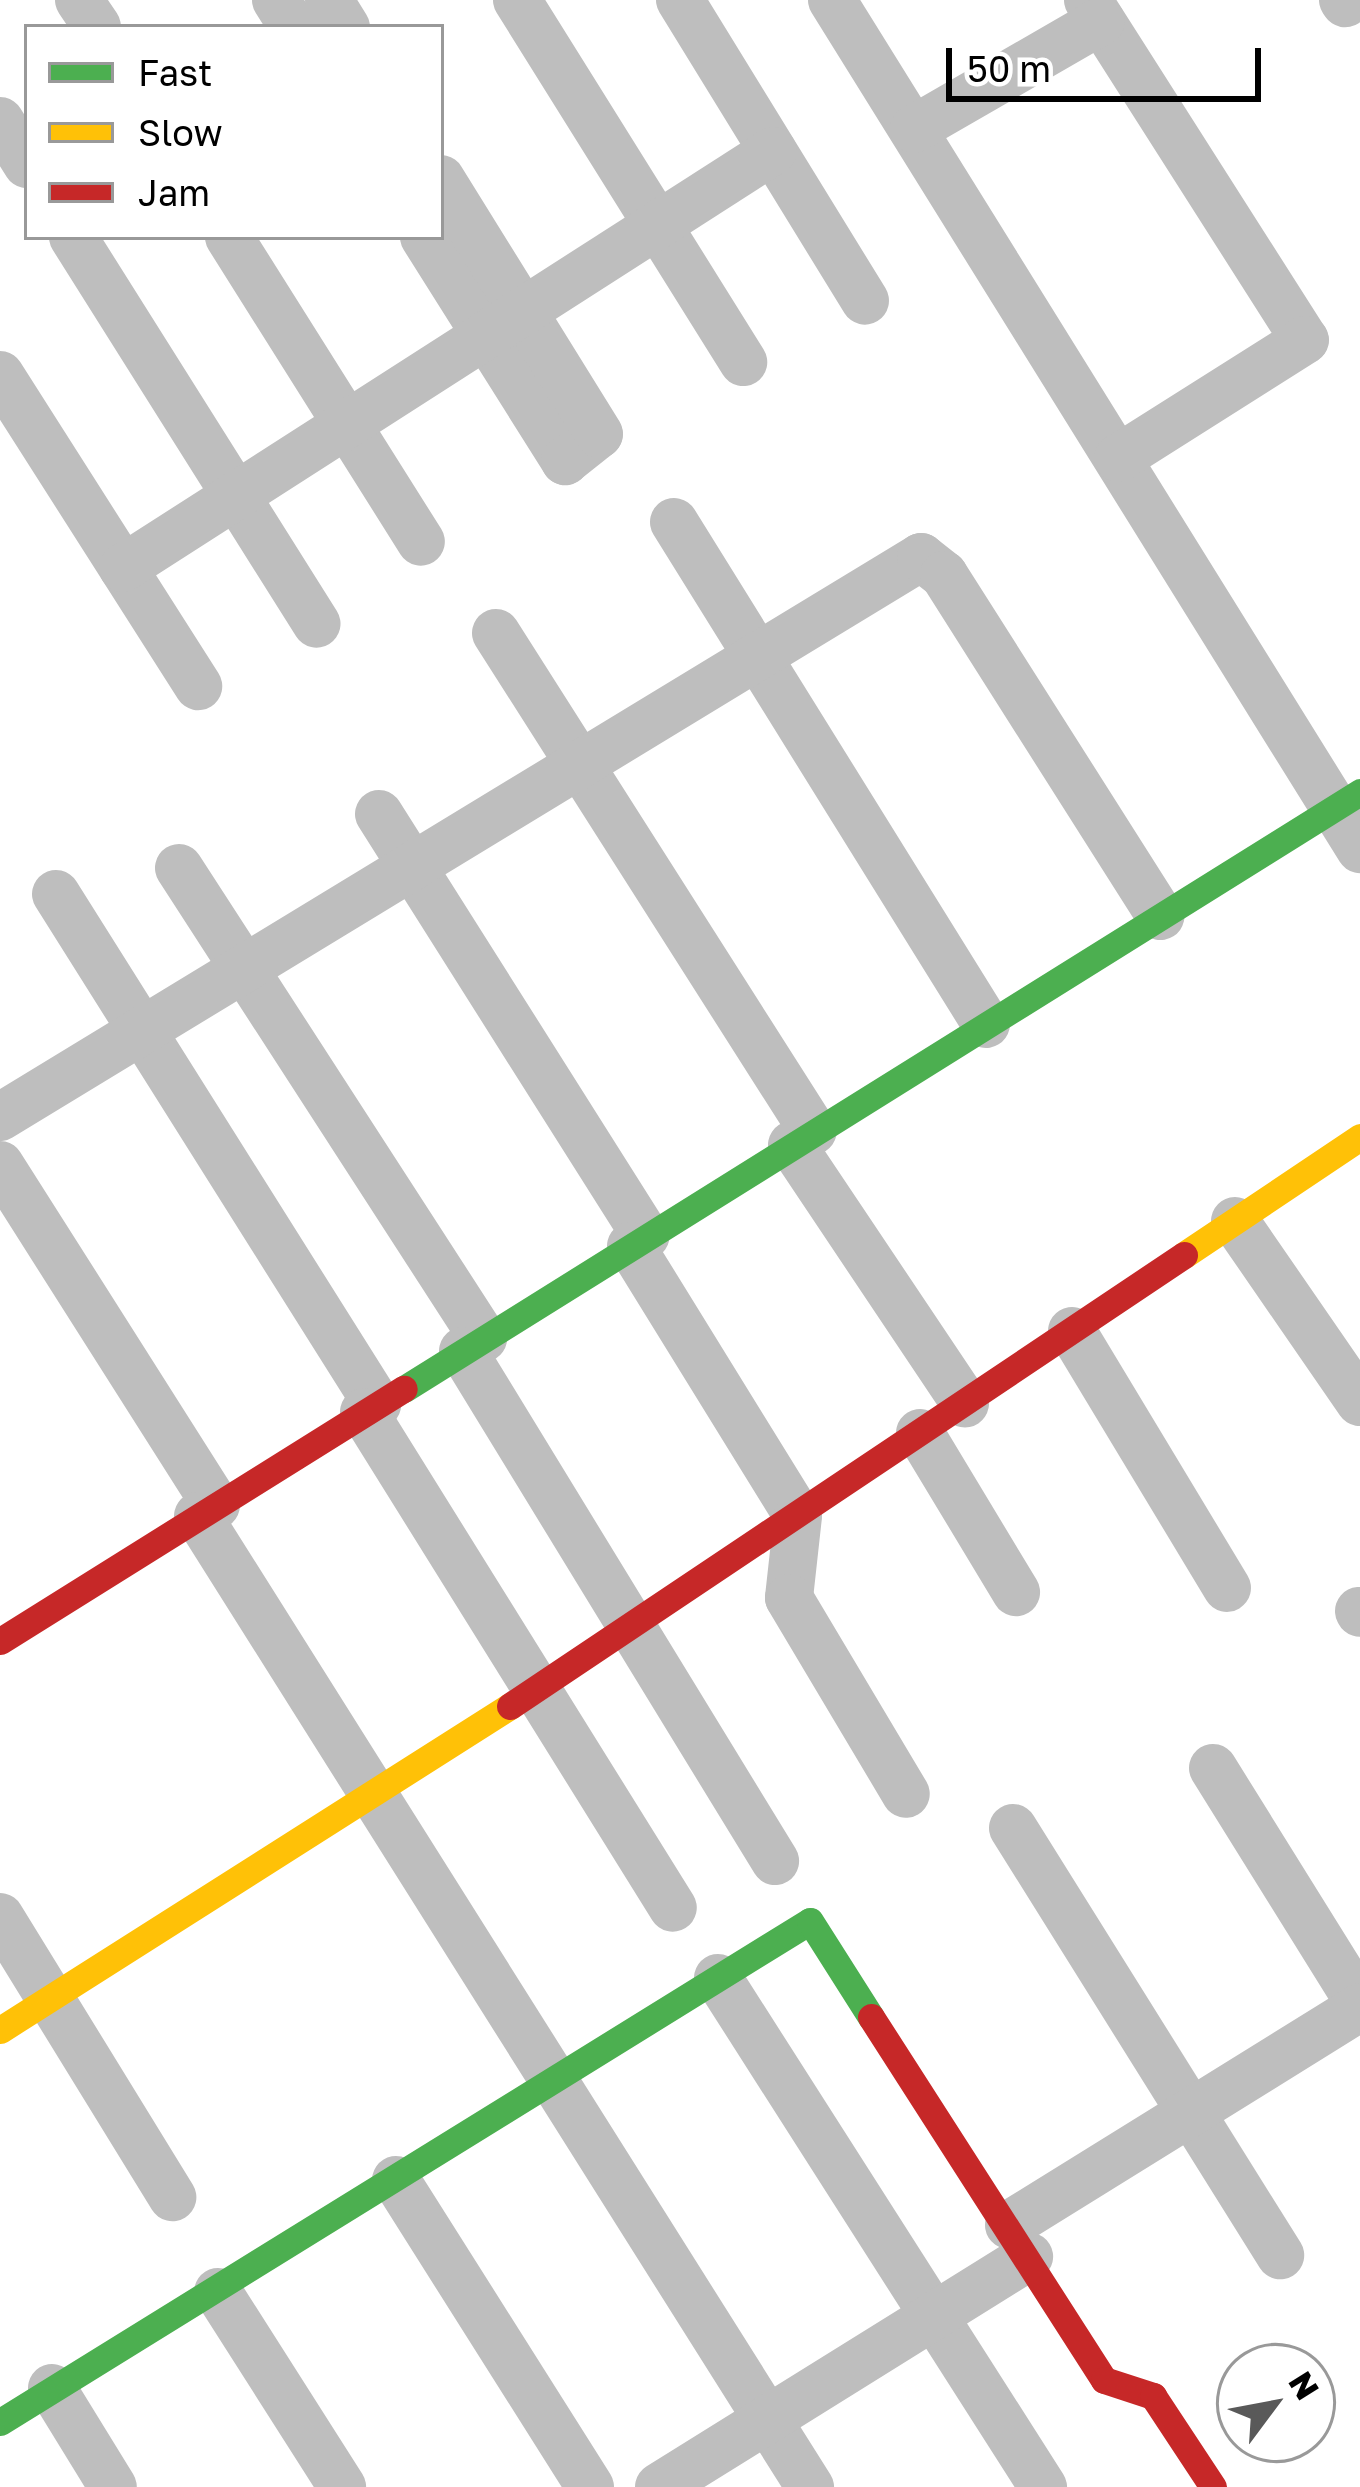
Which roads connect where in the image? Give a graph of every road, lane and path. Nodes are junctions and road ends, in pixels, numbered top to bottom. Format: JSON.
{"nodes":[{"id":1,"x":517,"y":0,"type":"edge"},
{"id":2,"x":680,"y":0,"type":"edge"},
{"id":3,"x":832,"y":0,"type":"edge"},
{"id":4,"x":1095,"y":7,"type":"edge"},
{"id":5,"x":0,"y":121,"type":"edge"},
{"id":6,"x":914,"y":129,"type":"junction"},
{"id":7,"x":773,"y":151,"type":"junction"},
{"id":8,"x":24,"y":159,"type":"edge"},
{"id":9,"x":444,"y":186,"type":"edge"},
{"id":10,"x":658,"y":225,"type":"junction"},
{"id":11,"x":75,"y":240,"type":"edge"},
{"id":12,"x":231,"y":240,"type":"edge"},
{"id":13,"x":427,"y":240,"type":"edge"},
{"id":14,"x":866,"y":301,"type":"dead end"},
{"id":15,"x":505,"y":323,"type":"junction"},
{"id":16,"x":743,"y":362,"type":"dead end"},
{"id":17,"x":0,"y":376,"type":"edge"},
{"id":18,"x":347,"y":424,"type":"junction"},
{"id":19,"x":1118,"y":458,"type":"junction"},
{"id":20,"x":236,"y":495,"type":"junction"},
{"id":21,"x":674,"y":522,"type":"dead end"},
{"id":22,"x":422,"y":542,"type":"dead end"},
{"id":23,"x":123,"y":568,"type":"junction"},
{"id":24,"x":317,"y":624,"type":"dead end"},
{"id":25,"x":496,"y":633,"type":"dead end"},
{"id":26,"x":757,"y":654,"type":"junction"},
{"id":27,"x":198,"y":686,"type":"dead end"},
{"id":28,"x":579,"y":763,"type":"junction"},
{"id":29,"x":1347,"y":800,"type":"edge"},
{"id":30,"x":380,"y":814,"type":"dead end"},
{"id":31,"x":1360,"y":849,"type":"edge"},
{"id":32,"x":411,"y":866,"type":"junction"},
{"id":33,"x":179,"y":868,"type":"dead end"},
{"id":34,"x":56,"y":894,"type":"dead end"},
{"id":35,"x":1160,"y":916,"type":"junction"},
{"id":36,"x":243,"y":968,"type":"junction"},
{"id":37,"x":986,"y":1024,"type":"junction"},
{"id":38,"x":142,"y":1030,"type":"junction"},
{"id":39,"x":0,"y":1117,"type":"edge"},
{"id":40,"x":1360,"y":1137,"type":"edge"},
{"id":41,"x":803,"y":1138,"type":"junction"},
{"id":42,"x":0,"y":1165,"type":"edge"},
{"id":43,"x":1235,"y":1221,"type":"junction"},
{"id":44,"x":639,"y":1241,"type":"junction"},
{"id":45,"x":1072,"y":1331,"type":"junction"},
{"id":46,"x":473,"y":1344,"type":"junction"},
{"id":47,"x":1360,"y":1402,"type":"edge"},
{"id":48,"x":965,"y":1403,"type":"junction"},
{"id":49,"x":371,"y":1408,"type":"junction"},
{"id":50,"x":920,"y":1433,"type":"junction"},
{"id":51,"x":207,"y":1511,"type":"junction"},
{"id":52,"x":798,"y":1516,"type":"junction"},
{"id":53,"x":1227,"y":1588,"type":"dead end"},
{"id":54,"x":1016,"y":1592,"type":"dead end"},
{"id":55,"x":632,"y":1628,"type":"junction"},
{"id":56,"x":0,"y":1641,"type":"edge"},
{"id":57,"x":536,"y":1690,"type":"junction"},
{"id":58,"x":1213,"y":1768,"type":"dead end"},
{"id":59,"x":372,"y":1794,"type":"junction"},
{"id":60,"x":906,"y":1794,"type":"dead end"},
{"id":61,"x":1012,"y":1828,"type":"dead end"},
{"id":62,"x":775,"y":1861,"type":"dead end"},
{"id":63,"x":673,"y":1909,"type":"dead end"},
{"id":64,"x":0,"y":1917,"type":"edge"},
{"id":65,"x":718,"y":1978,"type":"junction"},
{"id":66,"x":50,"y":1998,"type":"junction"},
{"id":67,"x":1360,"y":2005,"type":"edge"},
{"id":68,"x":0,"y":2030,"type":"edge"},
{"id":69,"x":553,"y":2082,"type":"junction"},
{"id":70,"x":1191,"y":2112,"type":"junction"},
{"id":71,"x":396,"y":2180,"type":"junction"},
{"id":72,"x":172,"y":2197,"type":"dead end"},
{"id":73,"x":1019,"y":2241,"type":"junction"},
{"id":74,"x":1280,"y":2255,"type":"dead end"},
{"id":75,"x":218,"y":2292,"type":"junction"},
{"id":76,"x":934,"y":2315,"type":"junction"},
{"id":77,"x":52,"y":2389,"type":"junction"},
{"id":78,"x":767,"y":2420,"type":"junction"},
{"id":79,"x":0,"y":2422,"type":"edge"},
{"id":80,"x":113,"y":2487,"type":"edge"},
{"id":81,"x":342,"y":2487,"type":"edge"},
{"id":82,"x":590,"y":2487,"type":"edge"},
{"id":83,"x":659,"y":2487,"type":"edge"},
{"id":84,"x":810,"y":2487,"type":"edge"},
{"id":85,"x":1043,"y":2487,"type":"edge"},
{"id":86,"x":1213,"y":2487,"type":"edge"}],
"edges":[{"from":1,"to":10,"type":"street"},
{"from":2,"to":7,"type":"street"},
{"from":3,"to":6,"type":"street"},
{"from":4,"to":6,"type":"street"},
{"from":4,"to":19,"type":"street"},
{"from":5,"to":8,"type":"street"},
{"from":6,"to":19,"type":"street"},
{"from":7,"to":10,"type":"street"},
{"from":7,"to":14,"type":"street"},
{"from":9,"to":15,"type":"street"},
{"from":10,"to":15,"type":"street"},
{"from":10,"to":16,"type":"street"},
{"from":11,"to":20,"type":"street"},
{"from":12,"to":18,"type":"street"},
{"from":13,"to":15,"type":"street"},
{"from":15,"to":18,"type":"street"},
{"from":17,"to":23,"type":"street"},
{"from":18,"to":20,"type":"street"},
{"from":18,"to":22,"type":"street"},
{"from":19,"to":29,"type":"street"},
{"from":20,"to":23,"type":"street"},
{"from":20,"to":24,"type":"street"},
{"from":21,"to":26,"type":"street"},
{"from":23,"to":27,"type":"street"},
{"from":25,"to":28,"type":"street"},
{"from":26,"to":28,"type":"street"},
{"from":26,"to":35,"type":"street"},
{"from":26,"to":37,"type":"street"},
{"from":28,"to":32,"type":"street"},
{"from":28,"to":41,"type":"street"},
{"from":29,"to":31,"type":"street"},
{"from":29,"to":35,"type":"street"},
{"from":30,"to":32,"type":"street"},
{"from":32,"to":36,"type":"street"},
{"from":32,"to":44,"type":"street"},
{"from":33,"to":36,"type":"street"},
{"from":34,"to":38,"type":"street"},
{"from":35,"to":37,"type":"street"},
{"from":36,"to":38,"type":"street"},
{"from":36,"to":46,"type":"street"},
{"from":37,"to":41,"type":"street"},
{"from":38,"to":39,"type":"street"},
{"from":38,"to":49,"type":"street"},
{"from":40,"to":43,"type":"street"},
{"from":41,"to":44,"type":"street"},
{"from":41,"to":48,"type":"street"},
{"from":42,"to":51,"type":"street"},
{"from":43,"to":45,"type":"street"},
{"from":43,"to":47,"type":"street"},
{"from":44,"to":46,"type":"street"},
{"from":44,"to":52,"type":"street"},
{"from":45,"to":48,"type":"street"},
{"from":45,"to":53,"type":"street"},
{"from":46,"to":49,"type":"street"},
{"from":46,"to":55,"type":"street"},
{"from":48,"to":50,"type":"street"},
{"from":49,"to":51,"type":"street"},
{"from":49,"to":57,"type":"street"},
{"from":50,"to":52,"type":"street"},
{"from":50,"to":54,"type":"street"},
{"from":51,"to":56,"type":"street"},
{"from":51,"to":59,"type":"street"},
{"from":52,"to":55,"type":"street"},
{"from":52,"to":60,"type":"street"},
{"from":55,"to":57,"type":"street"},
{"from":55,"to":62,"type":"street"},
{"from":57,"to":59,"type":"street"},
{"from":57,"to":63,"type":"street"},
{"from":58,"to":67,"type":"street"},
{"from":59,"to":66,"type":"street"},
{"from":59,"to":69,"type":"street"},
{"from":61,"to":70,"type":"street"},
{"from":64,"to":66,"type":"street"},
{"from":65,"to":69,"type":"street"},
{"from":65,"to":73,"type":"street"},
{"from":65,"to":76,"type":"street"},
{"from":66,"to":68,"type":"street"},
{"from":66,"to":72,"type":"street"},
{"from":67,"to":70,"type":"street"},
{"from":69,"to":71,"type":"street"},
{"from":69,"to":78,"type":"street"},
{"from":70,"to":73,"type":"street"},
{"from":70,"to":74,"type":"street"},
{"from":71,"to":75,"type":"street"},
{"from":71,"to":82,"type":"street"},
{"from":73,"to":76,"type":"street"},
{"from":73,"to":86,"type":"street"},
{"from":75,"to":77,"type":"street"},
{"from":75,"to":81,"type":"street"},
{"from":76,"to":78,"type":"street"},
{"from":76,"to":85,"type":"street"},
{"from":77,"to":79,"type":"street"},
{"from":77,"to":80,"type":"street"},
{"from":78,"to":83,"type":"street"},
{"from":78,"to":84,"type":"street"}]}
